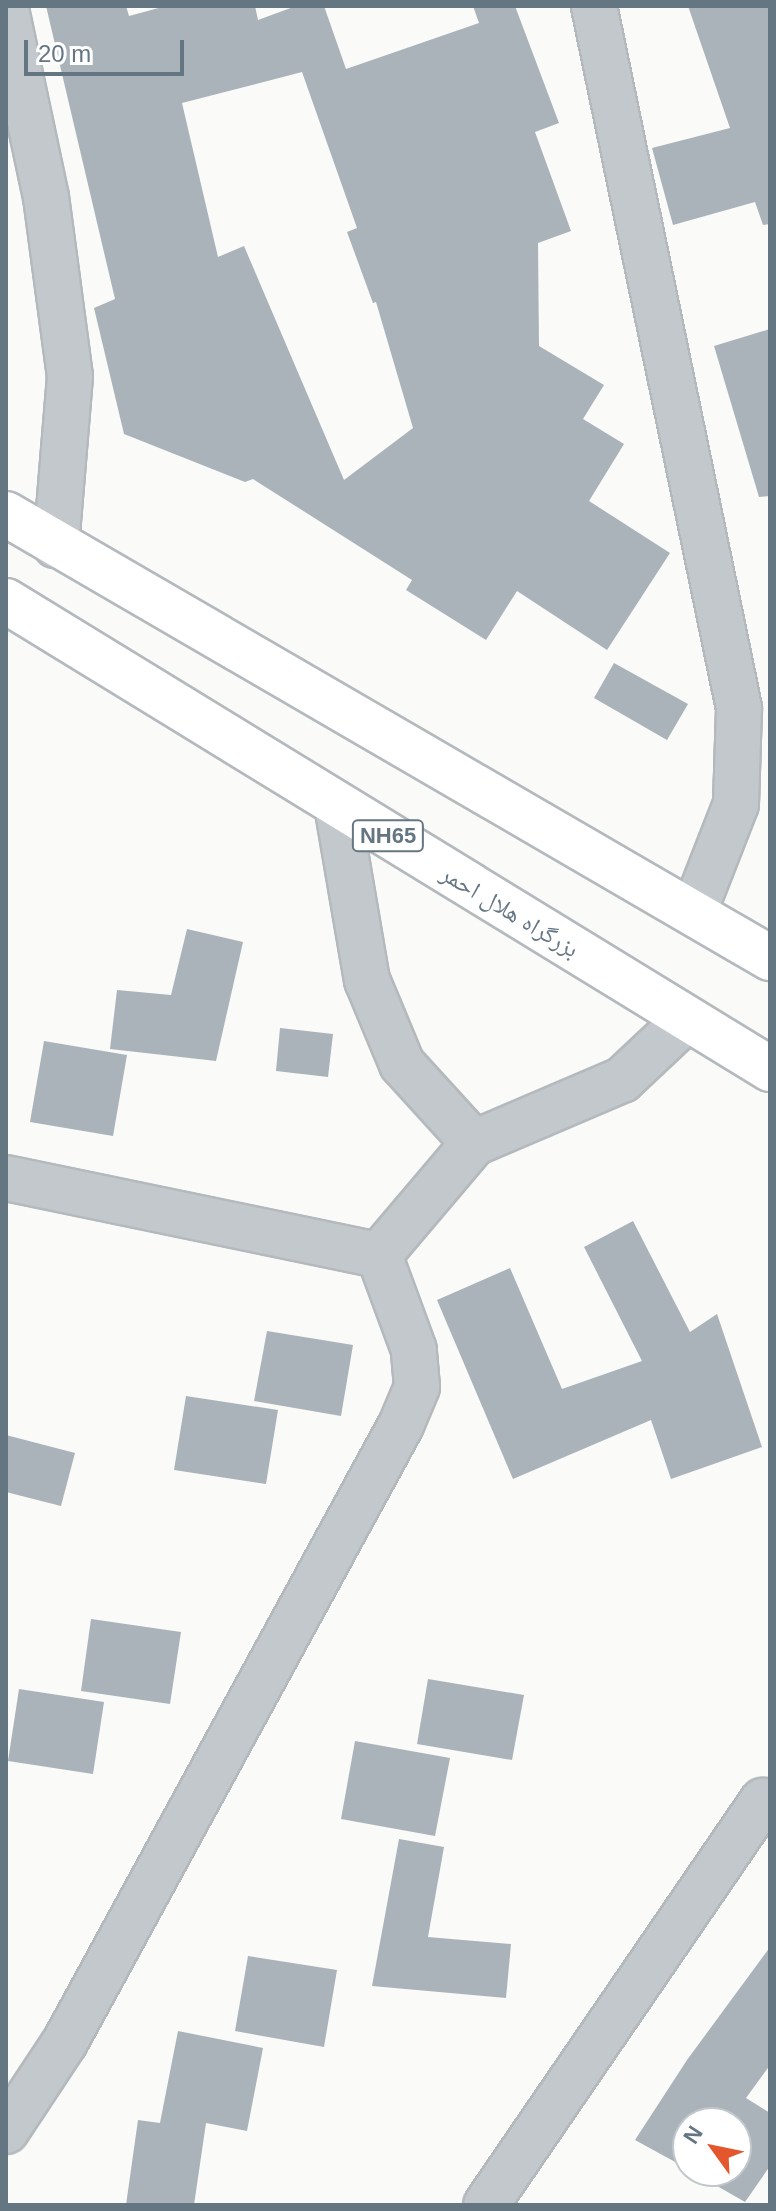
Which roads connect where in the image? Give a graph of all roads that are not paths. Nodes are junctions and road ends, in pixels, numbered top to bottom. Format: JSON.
{"nodes":[{"id":1,"x":594,"y":6,"type":"edge"},
{"id":2,"x":6,"y":9,"type":"edge"},
{"id":3,"x":6,"y":514,"type":"edge"},
{"id":4,"x":56,"y":545,"type":"junction"},
{"id":5,"x":6,"y":601,"type":"edge"},
{"id":6,"x":337,"y":805,"type":"junction"},
{"id":7,"x":694,"y":912,"type":"junction"},
{"id":8,"x":770,"y":958,"type":"edge"},
{"id":9,"x":687,"y":1019,"type":"junction"},
{"id":10,"x":770,"y":1069,"type":"edge"},
{"id":11,"x":474,"y":1143,"type":"junction"},
{"id":12,"x":6,"y":1178,"type":"edge"},
{"id":13,"x":379,"y":1255,"type":"junction"},
{"id":14,"x":763,"y":1801,"type":"dead end"},
{"id":15,"x":6,"y":2131,"type":"edge"},
{"id":16,"x":486,"y":2205,"type":"edge"}],
"edges":[{"from":1,"to":7,"type":"street"},
{"from":2,"to":4,"type":"street"},
{"from":3,"to":4,"type":"highway"},
{"from":4,"to":7,"type":"highway"},
{"from":5,"to":6,"type":"highway","name":"بزرگراه هلال احمر","number":"NH65"},
{"from":6,"to":9,"type":"highway","name":"بزرگراه هلال احمر","number":"NH65"},
{"from":6,"to":11,"type":"street"},
{"from":7,"to":8,"type":"highway"},
{"from":9,"to":10,"type":"highway","name":"بزرگراه هلال احمر","number":"NH65"},
{"from":9,"to":11,"type":"street"},
{"from":11,"to":13,"type":"street"},
{"from":12,"to":13,"type":"street"},
{"from":13,"to":15,"type":"street"},
{"from":14,"to":16,"type":"street"}]}
